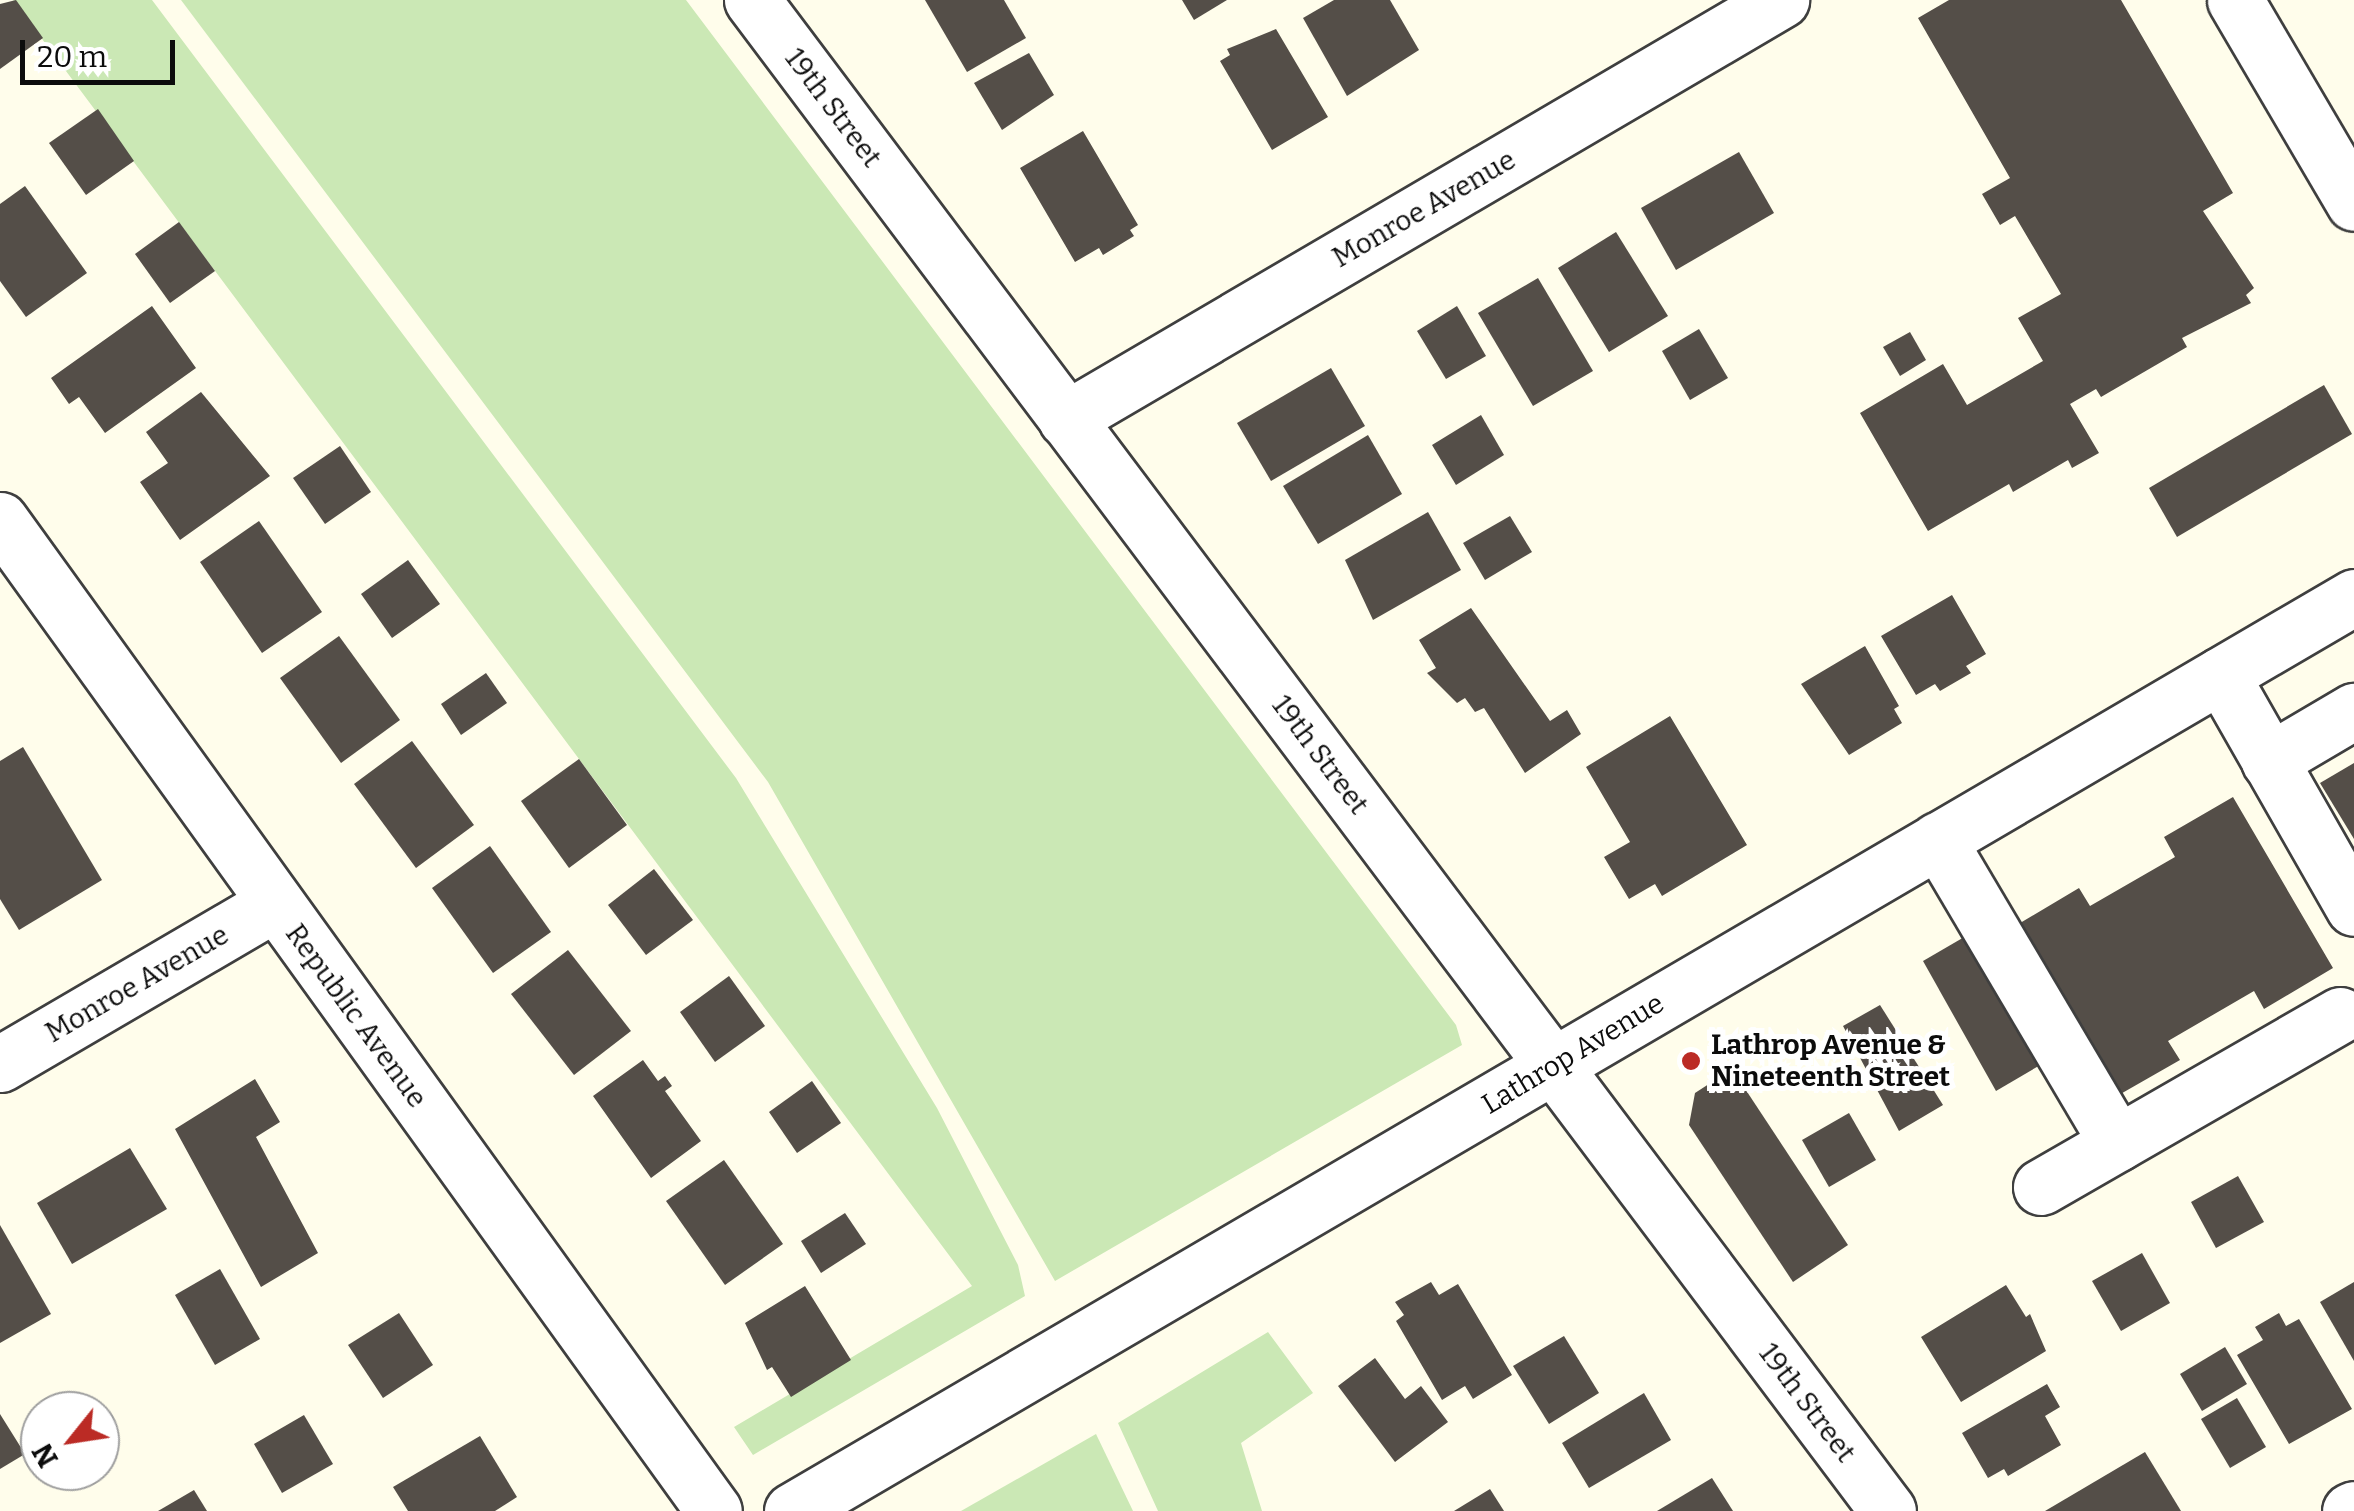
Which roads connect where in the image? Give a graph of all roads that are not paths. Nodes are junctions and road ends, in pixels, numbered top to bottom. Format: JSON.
{"nodes":[{"id":1,"x":752,"y":0,"type":"edge"},
{"id":2,"x":1781,"y":0,"type":"edge"},
{"id":3,"x":2235,"y":0,"type":"edge"},
{"id":4,"x":2354,"y":204,"type":"edge"},
{"id":5,"x":1066,"y":419,"type":"junction"},
{"id":6,"x":0,"y":520,"type":"edge"},
{"id":7,"x":2354,"y":597,"type":"edge"},
{"id":8,"x":2221,"y":675,"type":"junction"},
{"id":9,"x":2354,"y":711,"type":"edge"},
{"id":10,"x":2269,"y":761,"type":"junction"},
{"id":11,"x":1938,"y":840,"type":"junction"},
{"id":12,"x":274,"y":903,"type":"junction"},
{"id":13,"x":2354,"y":908,"type":"edge"},
{"id":14,"x":2340,"y":1015,"type":"dead end"},
{"id":15,"x":0,"y":1064,"type":"edge"},
{"id":16,"x":1554,"y":1065,"type":"junction"},
{"id":17,"x":2117,"y":1144,"type":"junction"},
{"id":18,"x":2041,"y":1186,"type":"dead end"},
{"id":19,"x":714,"y":1511,"type":"edge"},
{"id":20,"x":792,"y":1511,"type":"edge"},
{"id":21,"x":1888,"y":1511,"type":"edge"}],
"edges":[{"from":1,"to":5,"type":"street","name":"19th Street"},
{"from":2,"to":5,"type":"street","name":"Monroe Avenue"},
{"from":3,"to":4,"type":"street"},
{"from":5,"to":16,"type":"street","name":"19th Street"},
{"from":6,"to":12,"type":"street","name":"Republic Avenue"},
{"from":7,"to":8,"type":"street","name":"Lathrop Avenue"},
{"from":8,"to":10,"type":"street"},
{"from":8,"to":11,"type":"street","name":"Lathrop Avenue"},
{"from":9,"to":10,"type":"street"},
{"from":10,"to":13,"type":"street"},
{"from":11,"to":16,"type":"street","name":"Lathrop Avenue"},
{"from":11,"to":17,"type":"street"},
{"from":12,"to":15,"type":"street","name":"Monroe Avenue"},
{"from":12,"to":19,"type":"street","name":"Republic Avenue"},
{"from":14,"to":17,"type":"street"},
{"from":16,"to":20,"type":"street","name":"Lathrop Avenue"},
{"from":16,"to":21,"type":"street","name":"19th Street"},
{"from":17,"to":18,"type":"street"}]}
